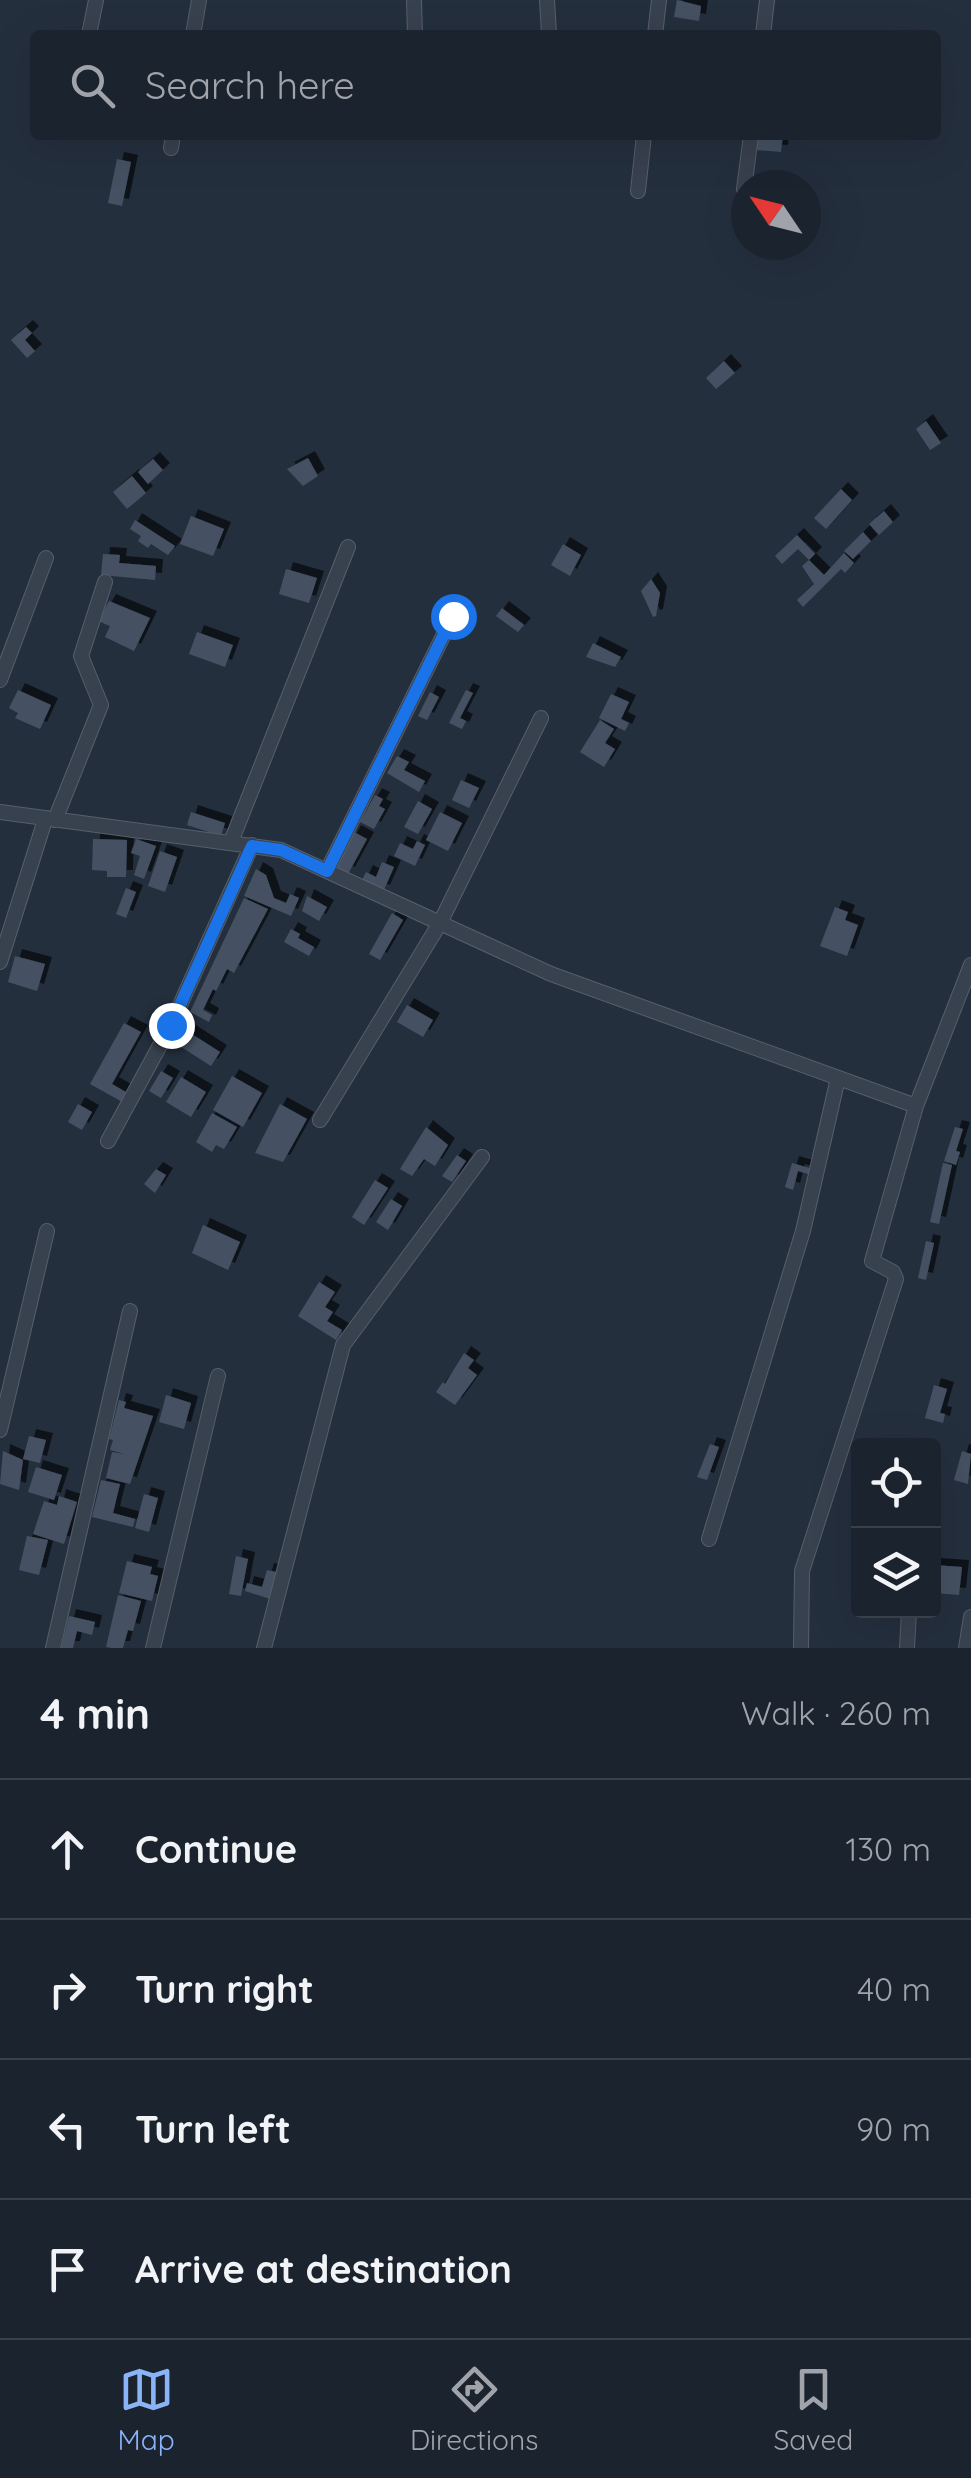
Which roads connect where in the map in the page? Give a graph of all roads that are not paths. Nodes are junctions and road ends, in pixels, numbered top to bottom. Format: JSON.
{"nodes":[{"id":1,"x":96,"y":0,"type":"edge"},
{"id":2,"x":199,"y":0,"type":"edge"},
{"id":3,"x":414,"y":0,"type":"edge"},
{"id":4,"x":547,"y":0,"type":"edge"},
{"id":5,"x":659,"y":0,"type":"edge"},
{"id":6,"x":768,"y":0,"type":"edge"},
{"id":7,"x":90,"y":30,"type":"edge"},
{"id":8,"x":193,"y":30,"type":"edge"},
{"id":9,"x":415,"y":30,"type":"edge"},
{"id":10,"x":549,"y":30,"type":"edge"},
{"id":11,"x":656,"y":30,"type":"edge"},
{"id":12,"x":764,"y":30,"type":"edge"},
{"id":13,"x":643,"y":140,"type":"edge"},
{"id":14,"x":749,"y":140,"type":"edge"},
{"id":15,"x":746,"y":170,"type":"edge"},
{"id":16,"x":638,"y":191,"type":"dead end"},
{"id":17,"x":348,"y":547,"type":"dead end"},
{"id":18,"x":46,"y":558,"type":"dead end"},
{"id":19,"x":105,"y":582,"type":"dead end"},
{"id":20,"x":453,"y":616,"type":"dead end"},
{"id":21,"x":0,"y":680,"type":"edge"},
{"id":22,"x":541,"y":718,"type":"dead end"},
{"id":23,"x":0,"y":812,"type":"edge"},
{"id":24,"x":50,"y":820,"type":"junction"},
{"id":25,"x":231,"y":842,"type":"junction"},
{"id":26,"x":252,"y":846,"type":"junction"},
{"id":27,"x":327,"y":871,"type":"junction"},
{"id":28,"x":440,"y":923,"type":"junction"},
{"id":29,"x":0,"y":962,"type":"edge"},
{"id":30,"x":971,"y":965,"type":"edge"},
{"id":31,"x":838,"y":1078,"type":"junction"},
{"id":32,"x":916,"y":1106,"type":"junction"},
{"id":33,"x":320,"y":1120,"type":"dead end"},
{"id":34,"x":108,"y":1142,"type":"dead end"},
{"id":35,"x":482,"y":1157,"type":"dead end"},
{"id":36,"x":47,"y":1232,"type":"dead end"},
{"id":37,"x":130,"y":1311,"type":"dead end"},
{"id":38,"x":218,"y":1376,"type":"dead end"},
{"id":39,"x":0,"y":1430,"type":"edge"},
{"id":40,"x":710,"y":1539,"type":"dead end"},
{"id":41,"x":971,"y":1617,"type":"edge"},
{"id":42,"x":908,"y":1618,"type":"edge"},
{"id":43,"x":53,"y":1648,"type":"edge"},
{"id":44,"x":153,"y":1648,"type":"edge"},
{"id":45,"x":264,"y":1648,"type":"edge"},
{"id":46,"x":802,"y":1648,"type":"edge"},
{"id":47,"x":907,"y":1648,"type":"edge"},
{"id":48,"x":966,"y":1648,"type":"edge"}],
"edges":[{"from":1,"to":7,"type":"street"},
{"from":2,"to":8,"type":"street"},
{"from":3,"to":9,"type":"street"},
{"from":4,"to":10,"type":"street"},
{"from":5,"to":11,"type":"street"},
{"from":6,"to":12,"type":"street"},
{"from":13,"to":16,"type":"street"},
{"from":14,"to":15,"type":"street"},
{"from":17,"to":25,"type":"street"},
{"from":18,"to":21,"type":"street"},
{"from":19,"to":24,"type":"street"},
{"from":20,"to":27,"type":"street"},
{"from":22,"to":28,"type":"street"},
{"from":23,"to":24,"type":"street"},
{"from":24,"to":25,"type":"street"},
{"from":24,"to":29,"type":"street"},
{"from":25,"to":26,"type":"street"},
{"from":26,"to":27,"type":"street"},
{"from":26,"to":34,"type":"street"},
{"from":27,"to":28,"type":"street"},
{"from":28,"to":31,"type":"street"},
{"from":28,"to":33,"type":"street"},
{"from":30,"to":32,"type":"street"},
{"from":31,"to":32,"type":"street"},
{"from":31,"to":40,"type":"street"},
{"from":32,"to":46,"type":"street"},
{"from":35,"to":45,"type":"street"},
{"from":36,"to":39,"type":"street"},
{"from":37,"to":43,"type":"street"},
{"from":38,"to":44,"type":"street"},
{"from":41,"to":48,"type":"street"},
{"from":42,"to":47,"type":"street"}]}
